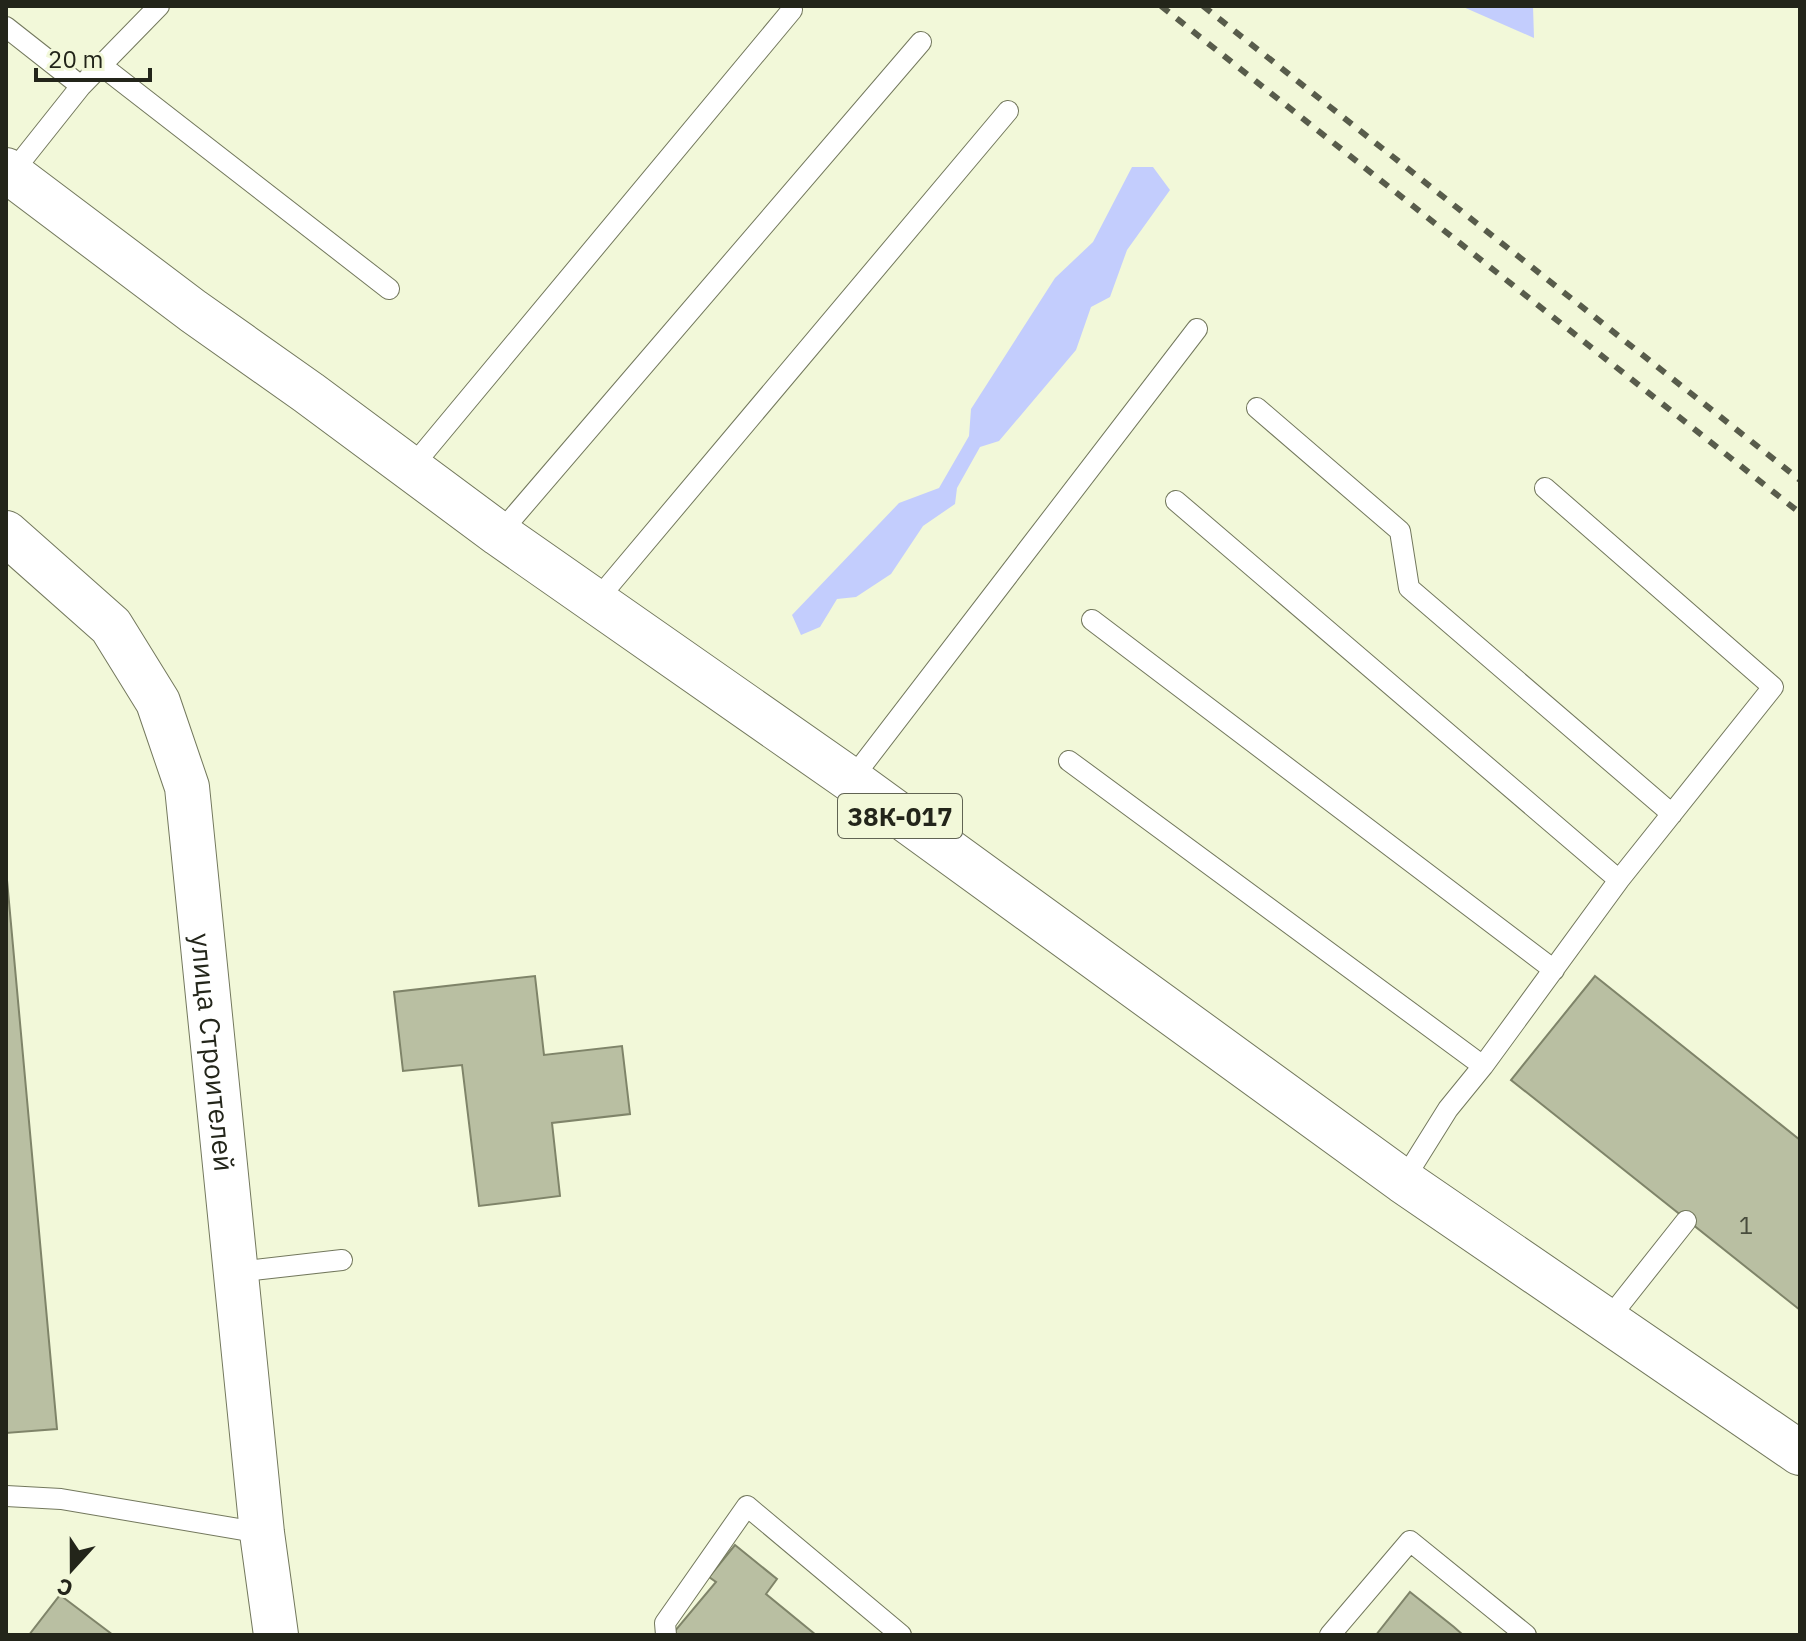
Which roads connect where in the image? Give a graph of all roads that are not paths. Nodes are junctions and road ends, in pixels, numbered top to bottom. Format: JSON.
{"nodes":[{"id":1,"x":159,"y":6,"type":"edge"},
{"id":2,"x":792,"y":10,"type":"dead end"},
{"id":3,"x":6,"y":27,"type":"edge"},
{"id":4,"x":921,"y":42,"type":"dead end"},
{"id":5,"x":102,"y":66,"type":"junction"},
{"id":6,"x":81,"y":86,"type":"junction"},
{"id":7,"x":1008,"y":111,"type":"dead end"},
{"id":8,"x":8,"y":172,"type":"edge"},
{"id":9,"x":389,"y":289,"type":"dead end"},
{"id":10,"x":1197,"y":329,"type":"dead end"},
{"id":11,"x":1257,"y":408,"type":"dead end"},
{"id":12,"x":411,"y":468,"type":"junction"},
{"id":13,"x":1545,"y":488,"type":"dead end"},
{"id":14,"x":1176,"y":501,"type":"dead end"},
{"id":15,"x":6,"y":533,"type":"edge"},
{"id":16,"x":499,"y":534,"type":"junction"},
{"id":17,"x":596,"y":601,"type":"junction"},
{"id":18,"x":1092,"y":620,"type":"dead end"},
{"id":19,"x":1069,"y":761,"type":"dead end"},
{"id":20,"x":851,"y":780,"type":"junction"},
{"id":21,"x":1672,"y":814,"type":"junction"},
{"id":22,"x":1619,"y":880,"type":"junction"},
{"id":23,"x":1554,"y":970,"type":"junction"},
{"id":24,"x":1483,"y":1066,"type":"junction"},
{"id":25,"x":1403,"y":1181,"type":"junction"},
{"id":26,"x":1686,"y":1221,"type":"dead end"},
{"id":27,"x":342,"y":1260,"type":"dead end"},
{"id":28,"x":236,"y":1272,"type":"junction"},
{"id":29,"x":1606,"y":1322,"type":"junction"},
{"id":30,"x":1800,"y":1453,"type":"edge"},
{"id":31,"x":6,"y":1496,"type":"edge"},
{"id":32,"x":262,"y":1533,"type":"junction"},
{"id":33,"x":276,"y":1635,"type":"edge"},
{"id":34,"x":666,"y":1635,"type":"edge"},
{"id":35,"x":901,"y":1635,"type":"edge"},
{"id":36,"x":1330,"y":1635,"type":"edge"},
{"id":37,"x":1526,"y":1635,"type":"edge"}],
"edges":[{"from":1,"to":5,"type":"lane"},
{"from":2,"to":12,"type":"lane"},
{"from":3,"to":6,"type":"lane"},
{"from":4,"to":16,"type":"lane"},
{"from":5,"to":6,"type":"lane"},
{"from":5,"to":9,"type":"lane"},
{"from":6,"to":8,"type":"lane"},
{"from":7,"to":17,"type":"lane"},
{"from":8,"to":12,"type":"main road","number":"38К-017"},
{"from":10,"to":20,"type":"lane"},
{"from":11,"to":21,"type":"lane"},
{"from":12,"to":16,"type":"main road","number":"38К-017"},
{"from":13,"to":21,"type":"lane"},
{"from":14,"to":22,"type":"lane"},
{"from":15,"to":28,"type":"main road","name":"улица Строителей"},
{"from":16,"to":17,"type":"main road","number":"38К-017"},
{"from":17,"to":20,"type":"main road","number":"38К-017"},
{"from":18,"to":23,"type":"lane"},
{"from":19,"to":24,"type":"lane"},
{"from":20,"to":25,"type":"main road","number":"38К-017"},
{"from":21,"to":22,"type":"lane"},
{"from":22,"to":23,"type":"lane"},
{"from":23,"to":24,"type":"lane"},
{"from":24,"to":25,"type":"lane"},
{"from":25,"to":29,"type":"main road","number":"38К-017"},
{"from":26,"to":29,"type":"lane"},
{"from":27,"to":28,"type":"lane"},
{"from":28,"to":32,"type":"main road","name":"улица Строителей"},
{"from":29,"to":30,"type":"main road","number":"38К-017"},
{"from":31,"to":32,"type":"lane"},
{"from":32,"to":33,"type":"main road","name":"улица Строителей"},
{"from":34,"to":35,"type":"lane"},
{"from":36,"to":37,"type":"lane"}]}
